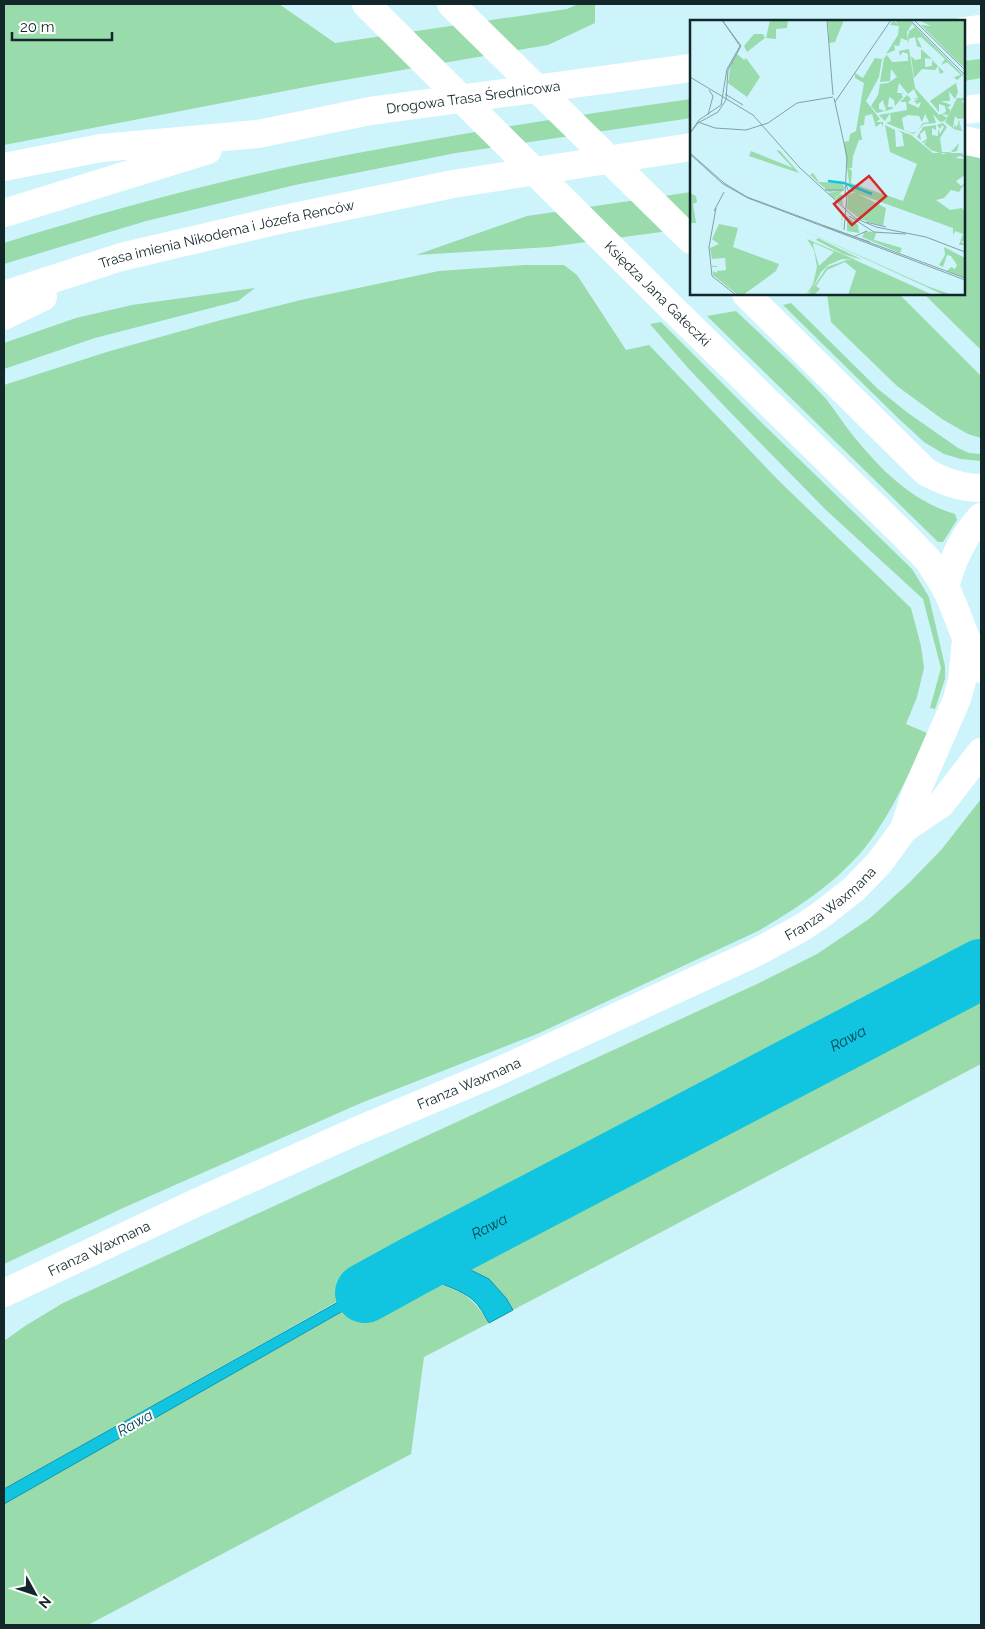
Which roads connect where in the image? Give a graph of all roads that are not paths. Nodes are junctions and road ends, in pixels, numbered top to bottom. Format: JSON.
{"nodes":[{"id":1,"x":366,"y":4,"type":"edge"},
{"id":2,"x":451,"y":4,"type":"edge"},
{"id":3,"x":981,"y":29,"type":"edge"},
{"id":4,"x":965,"y":31,"type":"edge"},
{"id":5,"x":690,"y":68,"type":"edge"},
{"id":6,"x":981,"y":108,"type":"edge"},
{"id":7,"x":965,"y":110,"type":"edge"},
{"id":8,"x":258,"y":134,"type":"junction"},
{"id":9,"x":965,"y":140,"type":"edge"},
{"id":10,"x":981,"y":144,"type":"edge"},
{"id":11,"x":690,"y":147,"type":"edge"},
{"id":12,"x":4,"y":167,"type":"edge"},
{"id":13,"x":4,"y":213,"type":"edge"},
{"id":14,"x":690,"y":239,"type":"edge"},
{"id":15,"x":120,"y":257,"type":"junction"},
{"id":16,"x":4,"y":295,"type":"edge"},
{"id":17,"x":753,"y":301,"type":"edge"},
{"id":18,"x":4,"y":316,"type":"edge"},
{"id":19,"x":981,"y":488,"type":"edge"},
{"id":20,"x":981,"y":517,"type":"edge"},
{"id":21,"x":945,"y":587,"type":"junction"},
{"id":22,"x":966,"y":639,"type":"junction"},
{"id":23,"x":981,"y":669,"type":"edge"},
{"id":24,"x":981,"y":752,"type":"edge"},
{"id":25,"x":904,"y":829,"type":"junction"},
{"id":26,"x":4,"y":1293,"type":"edge"}],
"edges":[{"from":1,"to":21,"type":"street","name":"Księdza Jana Gałeczki"},
{"from":2,"to":14,"type":"street"},
{"from":3,"to":4,"type":"street"},
{"from":5,"to":8,"type":"street","name":"Drogowa Trasa Średnicowa"},
{"from":6,"to":7,"type":"street"},
{"from":8,"to":12,"type":"street"},
{"from":8,"to":13,"type":"street"},
{"from":9,"to":10,"type":"street"},
{"from":11,"to":15,"type":"street","name":"Trasa imienia Nikodema i Józefa Renców"},
{"from":15,"to":16,"type":"street","name":"Trasa imienia Nikodema i Józefa Renców"},
{"from":15,"to":18,"type":"street"},
{"from":17,"to":19,"type":"street"},
{"from":20,"to":21,"type":"street"},
{"from":21,"to":22,"type":"street","name":"Księdza Jana Gałeczki"},
{"from":22,"to":23,"type":"street","name":"Księdza Jana Gałeczki"},
{"from":22,"to":25,"type":"street","name":"Franza Waxmana"},
{"from":24,"to":25,"type":"street","name":"Franza Waxmana"},
{"from":25,"to":26,"type":"street","name":"Franza Waxmana"}]}
